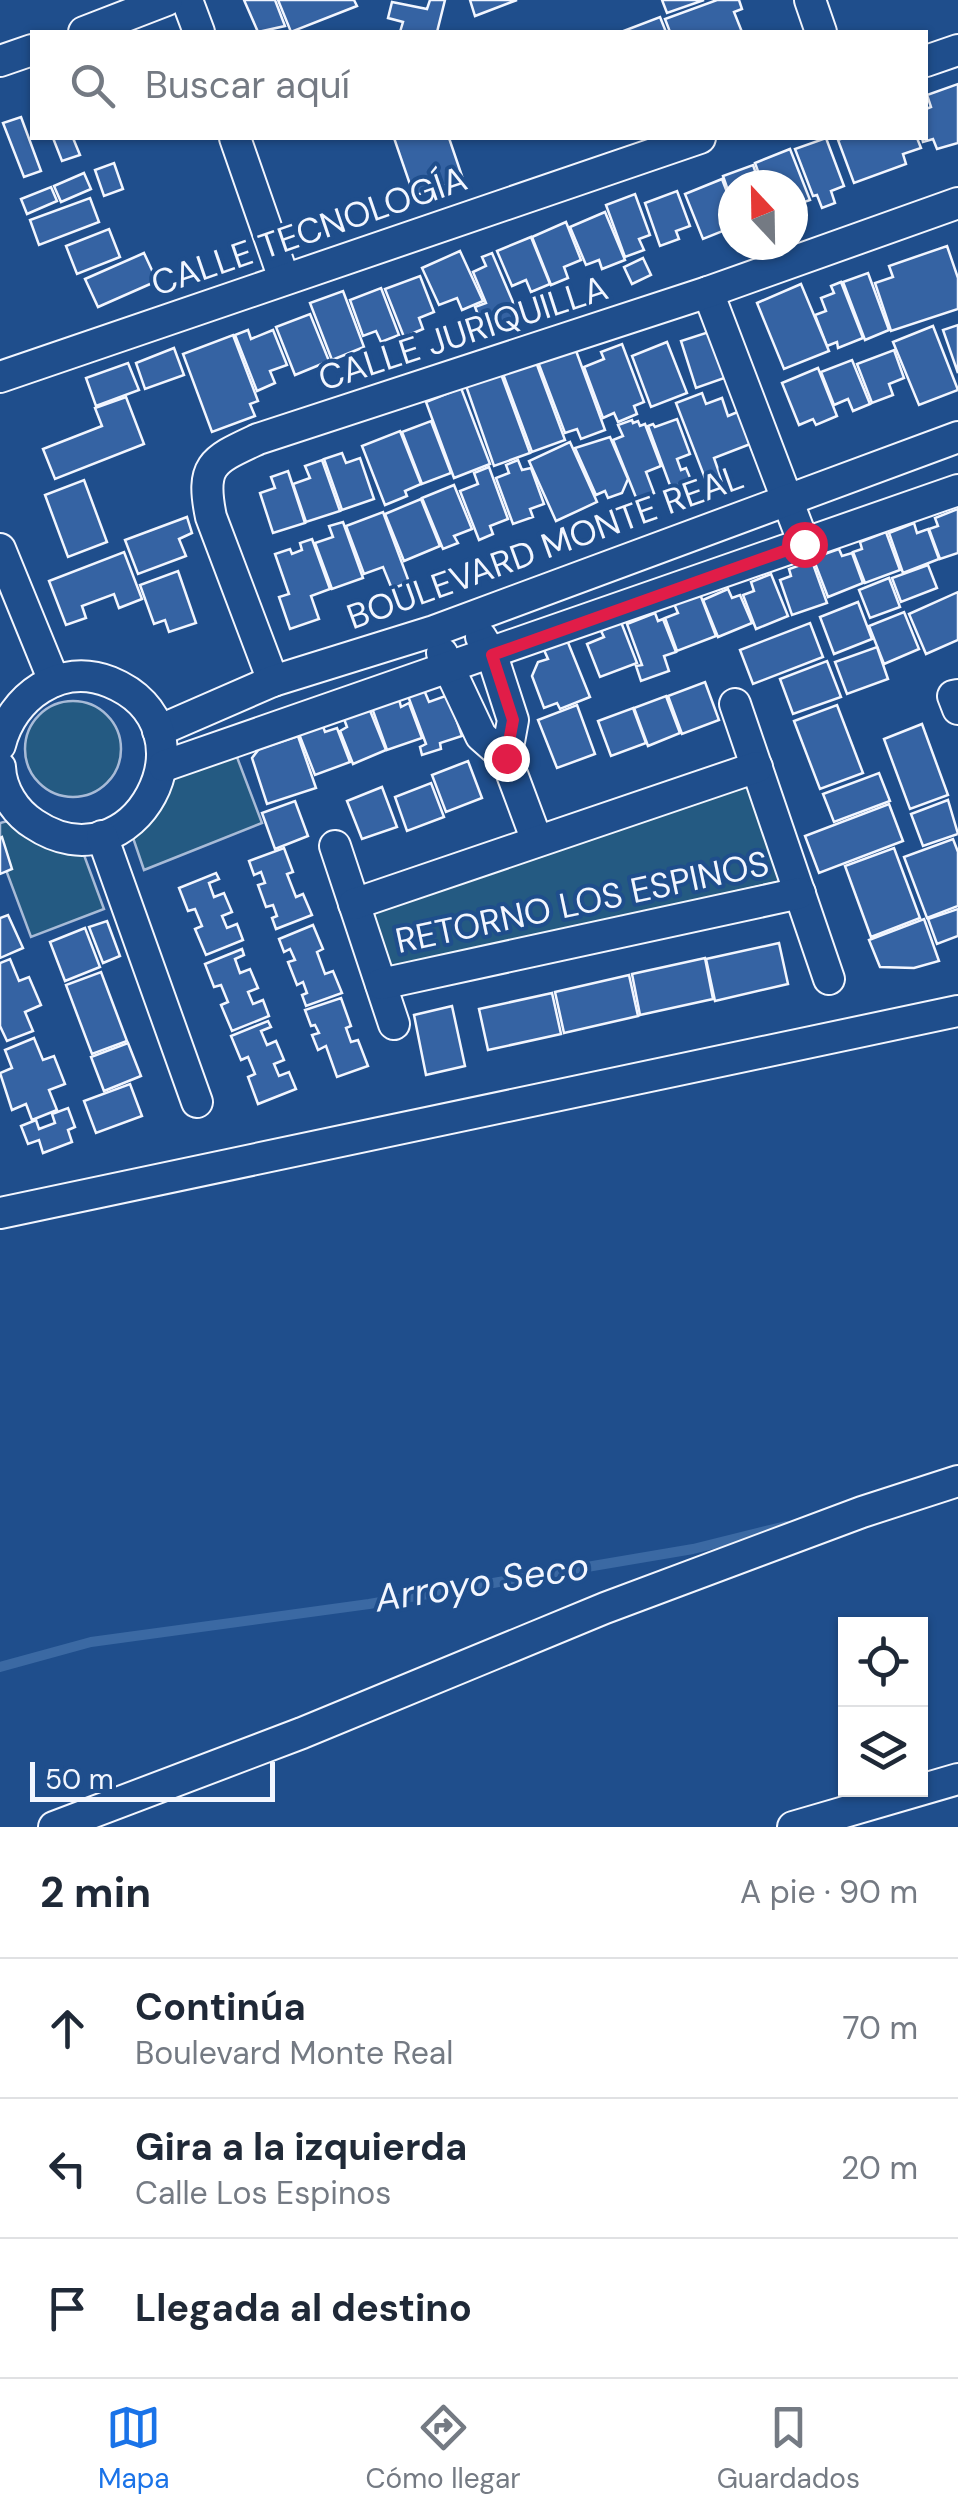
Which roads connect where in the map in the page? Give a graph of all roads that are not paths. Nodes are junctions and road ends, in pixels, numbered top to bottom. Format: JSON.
{"nodes":[{"id":1,"x":167,"y":0,"type":"edge"},
{"id":2,"x":188,"y":0,"type":"edge"},
{"id":3,"x":810,"y":0,"type":"edge"},
{"id":4,"x":89,"y":30,"type":"edge"},
{"id":5,"x":198,"y":30,"type":"edge"},
{"id":6,"x":820,"y":30,"type":"edge"},
{"id":7,"x":958,"y":50,"type":"edge"},
{"id":8,"x":30,"y":51,"type":"edge"},
{"id":9,"x":928,"y":60,"type":"edge"},
{"id":10,"x":0,"y":61,"type":"edge"},
{"id":11,"x":236,"y":140,"type":"edge"},
{"id":12,"x":694,"y":140,"type":"edge"},
{"id":13,"x":958,"y":204,"type":"edge"},
{"id":14,"x":284,"y":279,"type":"junction"},
{"id":15,"x":708,"y":292,"type":"junction"},
{"id":16,"x":0,"y":376,"type":"edge"},
{"id":17,"x":958,"y":437,"type":"edge"},
{"id":18,"x":958,"y":490,"type":"edge"},
{"id":19,"x":786,"y":500,"type":"junction"},
{"id":20,"x":804,"y":544,"type":"junction"},
{"id":21,"x":0,"y":550,"type":"edge"},
{"id":22,"x":470,"y":618,"type":"junction"},
{"id":23,"x":434,"y":631,"type":"junction"},
{"id":24,"x":492,"y":655,"type":"junction"},
{"id":25,"x":448,"y":668,"type":"junction"},
{"id":26,"x":54,"y":681,"type":"junction"},
{"id":27,"x":273,"y":682,"type":"junction"},
{"id":28,"x":736,"y":704,"type":"dead end"},
{"id":29,"x":158,"y":731,"type":"junction"},
{"id":30,"x":0,"y":745,"type":"edge"},
{"id":31,"x":506,"y":758,"type":"junction"},
{"id":32,"x":164,"y":766,"type":"junction"},
{"id":33,"x":0,"y":767,"type":"edge"},
{"id":34,"x":756,"y":767,"type":"junction"},
{"id":35,"x":0,"y":775,"type":"edge"},
{"id":36,"x":9,"y":813,"type":"edge"},
{"id":37,"x":102,"y":836,"type":"junction"},
{"id":38,"x":537,"y":842,"type":"junction"},
{"id":39,"x":335,"y":846,"type":"dead end"},
{"id":40,"x":800,"y":893,"type":"junction"},
{"id":41,"x":354,"y":904,"type":"junction"},
{"id":42,"x":829,"y":978,"type":"dead end"},
{"id":43,"x":381,"y":984,"type":"junction"},
{"id":44,"x":958,"y":1010,"type":"edge"},
{"id":45,"x":394,"y":1024,"type":"dead end"},
{"id":46,"x":197,"y":1102,"type":"dead end"},
{"id":47,"x":0,"y":1213,"type":"edge"},
{"id":48,"x":958,"y":1481,"type":"edge"},
{"id":49,"x":958,"y":1779,"type":"edge"},
{"id":50,"x":54,"y":1827,"type":"edge"},
{"id":51,"x":794,"y":1827,"type":"edge"}],
"edges":[{"from":1,"to":4,"type":"street"},
{"from":2,"to":5,"type":"street"},
{"from":3,"to":6,"type":"street"},
{"from":7,"to":9,"type":"street"},
{"from":8,"to":10,"type":"street"},
{"from":11,"to":14,"type":"street"},
{"from":12,"to":14,"type":"street","name":"CALLE TECNOLOGÍA"},
{"from":13,"to":15,"type":"street","name":"CALLE JURIQUILLA"},
{"from":14,"to":16,"type":"street","name":"CALLE TECNOLOGÍA"},
{"from":15,"to":19,"type":"street"},
{"from":15,"to":27,"type":"street","name":"CALLE JURIQUILLA"},
{"from":17,"to":19,"type":"street","name":"BOULEVARD MONTE REAL"},
{"from":18,"to":20,"type":"street"},
{"from":19,"to":20,"type":"street"},
{"from":19,"to":22,"type":"street","name":"BOULEVARD MONTE REAL"},
{"from":20,"to":24,"type":"street"},
{"from":21,"to":26,"type":"street"},
{"from":22,"to":23,"type":"street","name":"BOULEVARD MONTE REAL"},
{"from":22,"to":24,"type":"street"},
{"from":23,"to":25,"type":"street"},
{"from":23,"to":27,"type":"street","name":"BOULEVARD MONTE REAL"},
{"from":24,"to":25,"type":"street"},
{"from":24,"to":31,"type":"street"},
{"from":25,"to":31,"type":"street"},
{"from":25,"to":32,"type":"street"},
{"from":26,"to":29,"type":"street"},
{"from":26,"to":30,"type":"street"},
{"from":27,"to":29,"type":"street","name":"BOULEVARD MONTE REAL"},
{"from":28,"to":34,"type":"street","name":"RETORNO LOS ESPINOS"},
{"from":29,"to":32,"type":"street"},
{"from":31,"to":38,"type":"street"},
{"from":32,"to":37,"type":"street"},
{"from":33,"to":35,"type":"street"},
{"from":34,"to":38,"type":"street","name":"RETORNO LOS ESPINOS"},
{"from":34,"to":40,"type":"street","name":"RETORNO LOS ESPINOS"},
{"from":35,"to":36,"type":"street"},
{"from":36,"to":37,"type":"street"},
{"from":37,"to":46,"type":"street"},
{"from":38,"to":41,"type":"street","name":"RETORNO LOS ESPINOS"},
{"from":39,"to":41,"type":"street","name":"RETORNO LOS ESPINOS"},
{"from":40,"to":42,"type":"street","name":"RETORNO LOS ESPINOS"},
{"from":40,"to":43,"type":"street","name":"RETORNO LOS ESPINOS"},
{"from":41,"to":43,"type":"street","name":"RETORNO LOS ESPINOS"},
{"from":43,"to":45,"type":"street","name":"RETORNO LOS ESPINOS"},
{"from":44,"to":47,"type":"street"},
{"from":48,"to":50,"type":"street"},
{"from":49,"to":51,"type":"street"}]}
